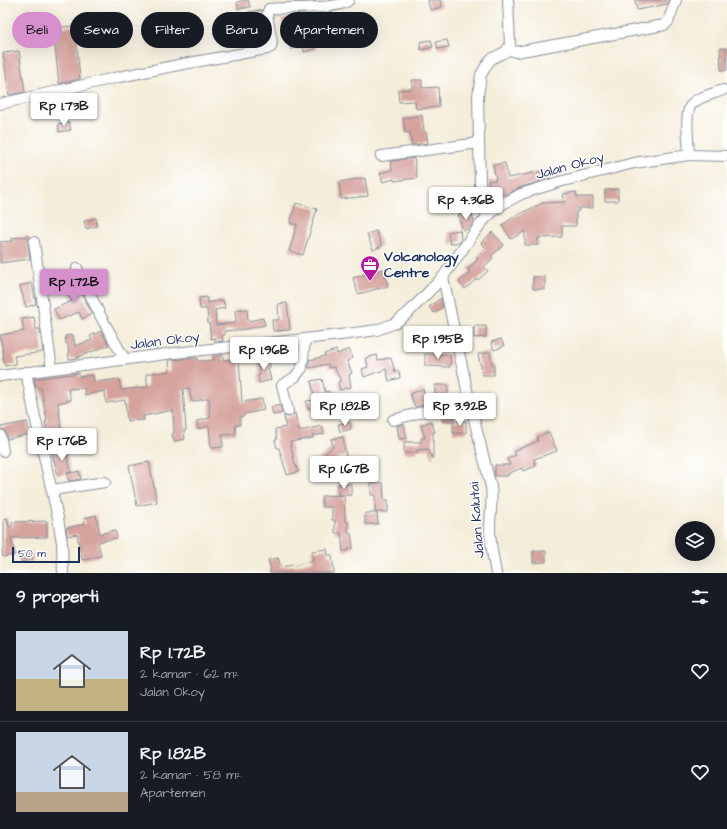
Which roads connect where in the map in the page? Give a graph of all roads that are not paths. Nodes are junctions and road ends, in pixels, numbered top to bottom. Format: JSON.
{"nodes":[{"id":1,"x":349,"y":0,"type":"edge"},
{"id":2,"x":508,"y":0,"type":"edge"},
{"id":3,"x":676,"y":0,"type":"edge"},
{"id":4,"x":507,"y":49,"type":"junction"},
{"id":5,"x":723,"y":90,"type":"dead end"},
{"id":6,"x":0,"y":104,"type":"edge"},
{"id":7,"x":479,"y":143,"type":"junction"},
{"id":8,"x":689,"y":155,"type":"junction"},
{"id":9,"x":381,"y":156,"type":"dead end"},
{"id":10,"x":727,"y":156,"type":"edge"},
{"id":11,"x":487,"y":217,"type":"junction"},
{"id":12,"x":34,"y":242,"type":"dead end"},
{"id":13,"x":78,"y":268,"type":"dead end"},
{"id":14,"x":443,"y":277,"type":"junction"},
{"id":15,"x":305,"y":339,"type":"junction"},
{"id":16,"x":125,"y":360,"type":"junction"},
{"id":17,"x":52,"y":369,"type":"junction"},
{"id":18,"x":26,"y":372,"type":"junction"},
{"id":19,"x":0,"y":376,"type":"edge"},
{"id":20,"x":469,"y":399,"type":"junction"},
{"id":21,"x":288,"y":411,"type":"dead end"},
{"id":22,"x":393,"y":420,"type":"dead end"},
{"id":23,"x":0,"y":435,"type":"edge"},
{"id":24,"x":3,"y":451,"type":"dead end"},
{"id":25,"x":106,"y":482,"type":"dead end"},
{"id":26,"x":52,"y":490,"type":"junction"},
{"id":27,"x":63,"y":573,"type":"edge"},
{"id":28,"x":496,"y":573,"type":"edge"}],
"edges":[{"from":1,"to":6,"type":"street"},
{"from":2,"to":4,"type":"street"},
{"from":3,"to":4,"type":"street"},
{"from":4,"to":7,"type":"street"},
{"from":5,"to":8,"type":"street"},
{"from":7,"to":9,"type":"street"},
{"from":7,"to":11,"type":"street"},
{"from":8,"to":10,"type":"street","name":"Jalan Okoy"},
{"from":8,"to":11,"type":"street","name":"Jalan Okoy"},
{"from":11,"to":14,"type":"street","name":"Jalan Okoy"},
{"from":12,"to":17,"type":"street"},
{"from":13,"to":16,"type":"street"},
{"from":14,"to":15,"type":"street","name":"Jalan Okoy"},
{"from":14,"to":20,"type":"street","name":"Jalan Kalutai"},
{"from":15,"to":16,"type":"street","name":"Jalan Okoy"},
{"from":15,"to":21,"type":"street"},
{"from":16,"to":17,"type":"street","name":"Jalan Okoy"},
{"from":17,"to":18,"type":"street","name":"Jalan Okoy"},
{"from":18,"to":19,"type":"street","name":"Jalan Okoy"},
{"from":18,"to":26,"type":"street"},
{"from":20,"to":22,"type":"street"},
{"from":20,"to":28,"type":"street","name":"Jalan Kalutai"},
{"from":23,"to":24,"type":"street"},
{"from":25,"to":26,"type":"street"},
{"from":26,"to":27,"type":"street"}]}
